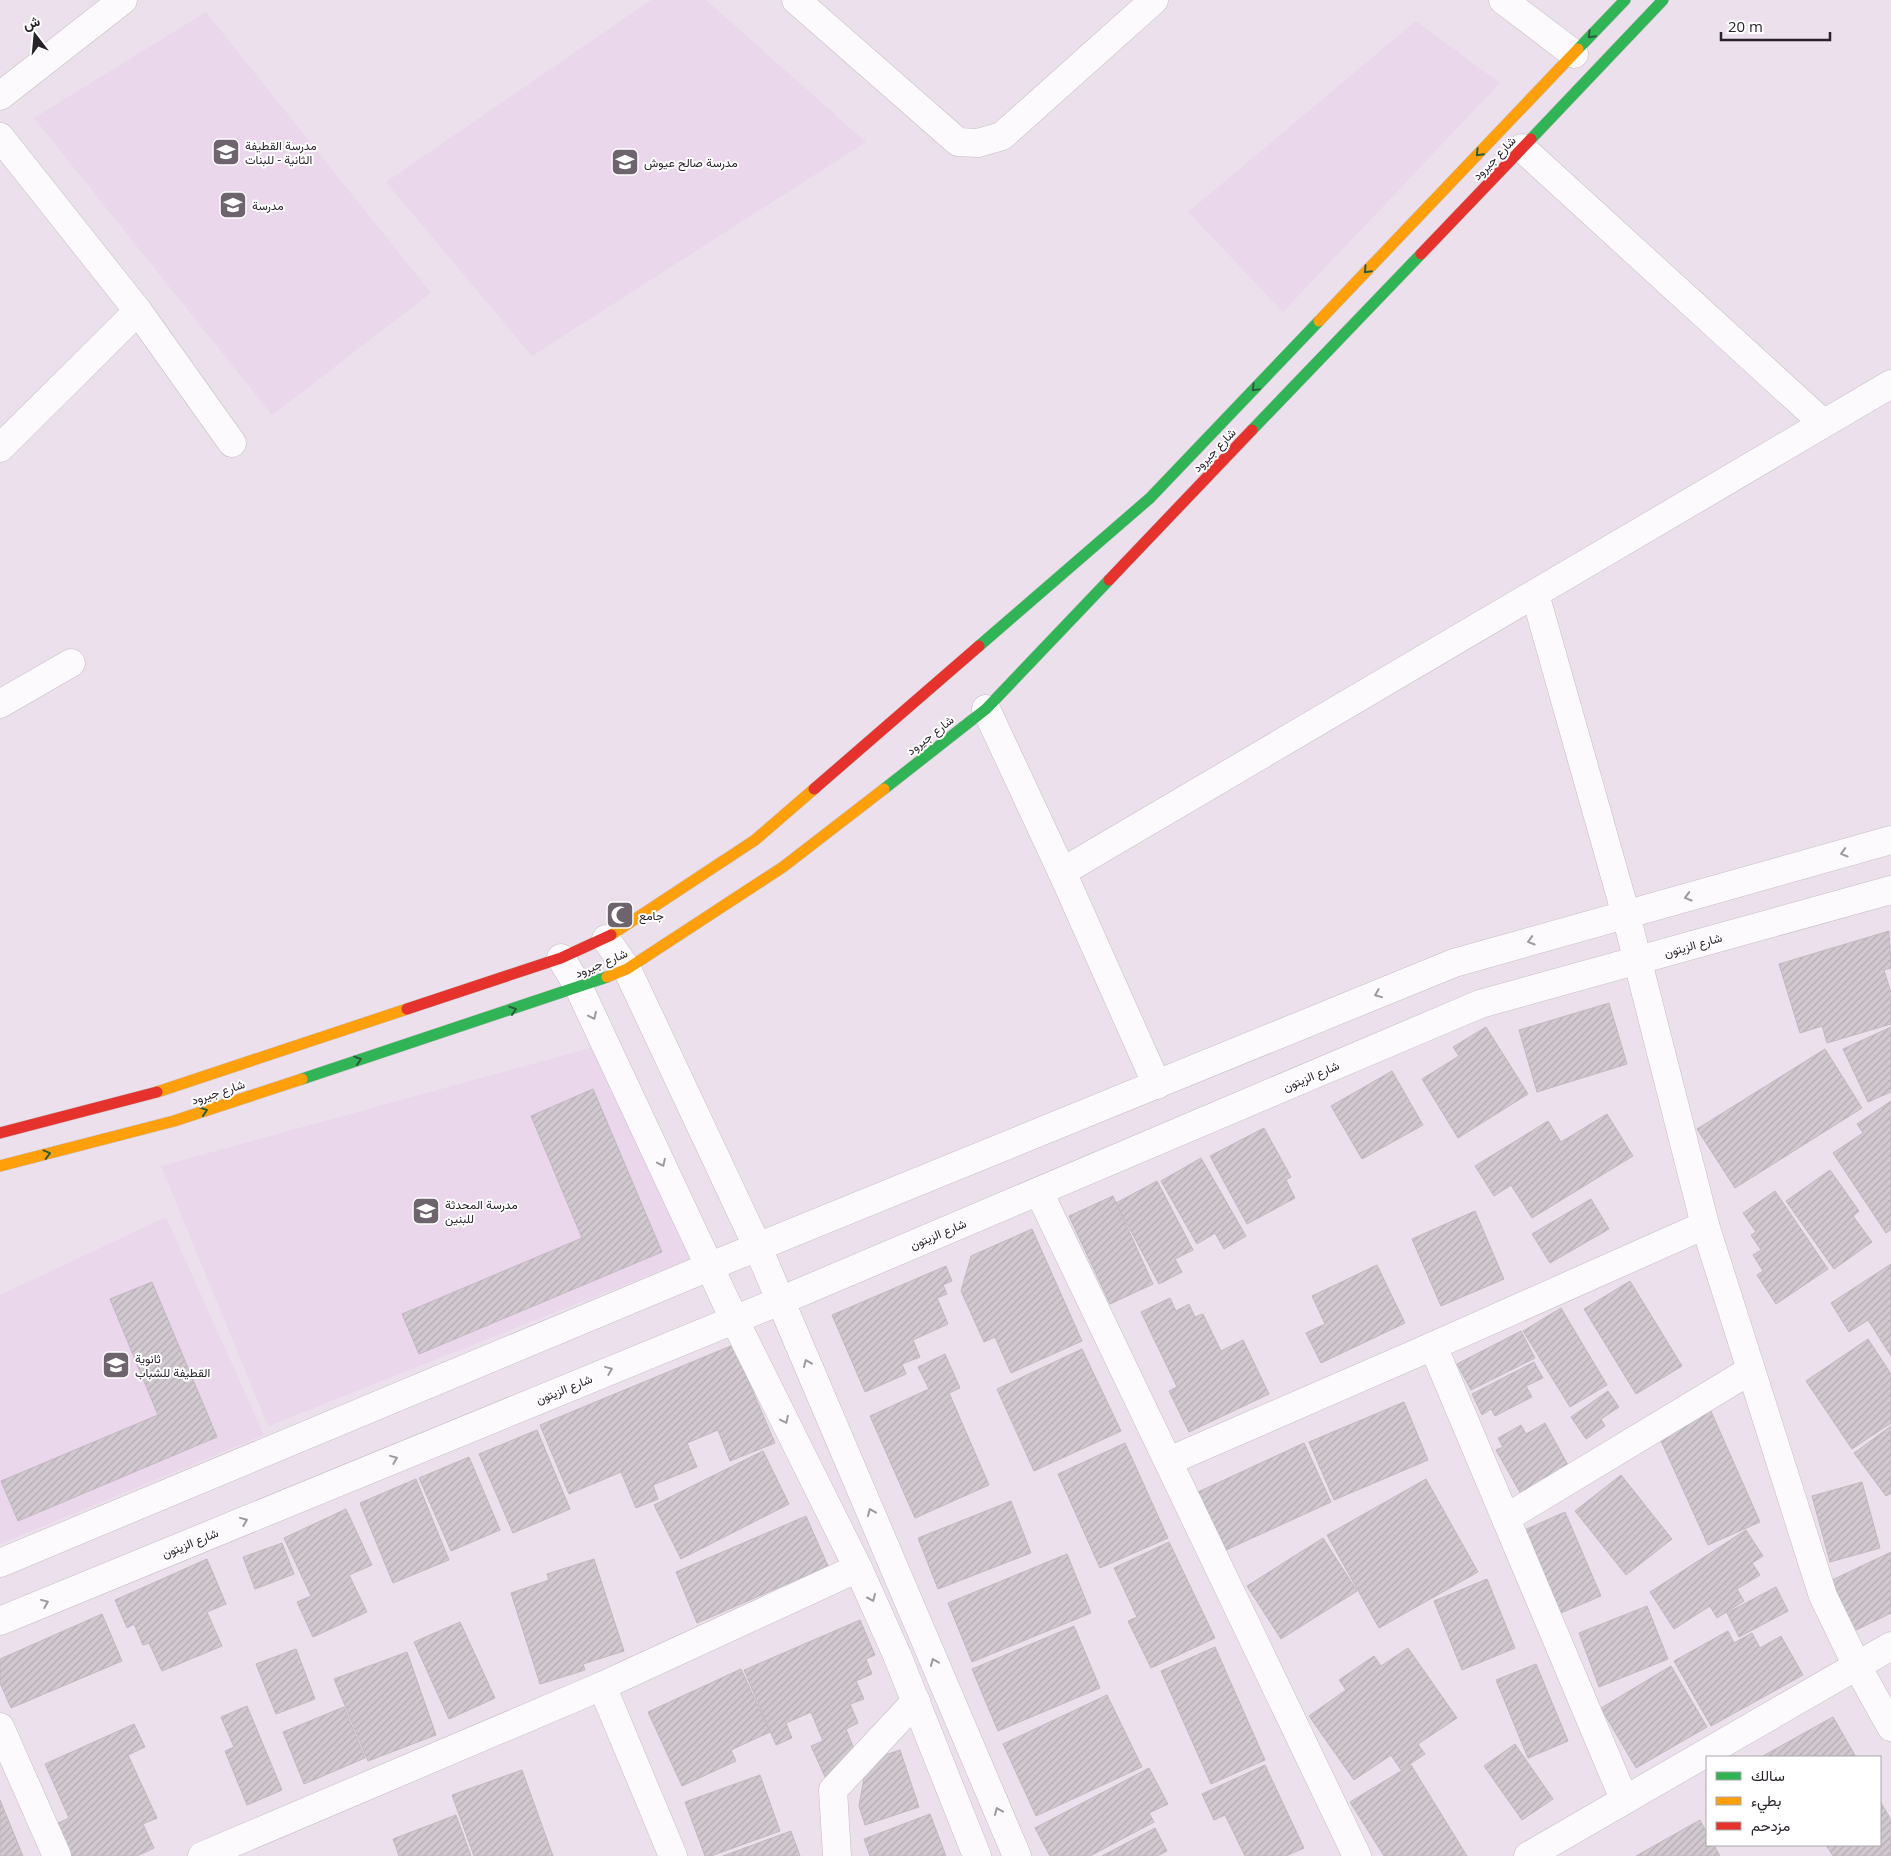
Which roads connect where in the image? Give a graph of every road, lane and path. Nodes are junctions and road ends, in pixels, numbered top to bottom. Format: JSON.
{"nodes":[{"id":1,"x":123,"y":0,"type":"edge"},
{"id":2,"x":796,"y":0,"type":"edge"},
{"id":3,"x":1154,"y":0,"type":"edge"},
{"id":4,"x":1503,"y":0,"type":"edge"},
{"id":5,"x":1625,"y":0,"type":"edge"},
{"id":6,"x":1664,"y":0,"type":"edge"},
{"id":7,"x":1574,"y":54,"type":"junction"},
{"id":8,"x":0,"y":96,"type":"edge"},
{"id":9,"x":0,"y":137,"type":"edge"},
{"id":10,"x":1522,"y":148,"type":"junction"},
{"id":11,"x":138,"y":310,"type":"junction"},
{"id":12,"x":1891,"y":384,"type":"edge"},
{"id":13,"x":1823,"y":423,"type":"junction"},
{"id":14,"x":232,"y":443,"type":"dead end"},
{"id":15,"x":0,"y":448,"type":"edge"},
{"id":16,"x":1535,"y":594,"type":"junction"},
{"id":17,"x":71,"y":663,"type":"dead end"},
{"id":18,"x":0,"y":704,"type":"edge"},
{"id":19,"x":986,"y":709,"type":"junction"},
{"id":20,"x":1891,"y":840,"type":"edge"},
{"id":21,"x":1062,"y":872,"type":"junction"},
{"id":22,"x":1891,"y":890,"type":"edge"},
{"id":23,"x":1626,"y":915,"type":"junction"},
{"id":24,"x":606,"y":939,"type":"junction"},
{"id":25,"x":562,"y":958,"type":"junction"},
{"id":26,"x":1638,"y":961,"type":"junction"},
{"id":27,"x":627,"y":969,"type":"junction"},
{"id":28,"x":579,"y":988,"type":"junction"},
{"id":29,"x":1157,"y":1085,"type":"junction"},
{"id":30,"x":0,"y":1133,"type":"edge"},
{"id":31,"x":0,"y":1166,"type":"edge"},
{"id":32,"x":1039,"y":1192,"type":"junction"},
{"id":33,"x":1705,"y":1225,"type":"junction"},
{"id":34,"x":758,"y":1248,"type":"junction"},
{"id":35,"x":711,"y":1266,"type":"junction"},
{"id":36,"x":780,"y":1301,"type":"junction"},
{"id":37,"x":734,"y":1319,"type":"junction"},
{"id":38,"x":1433,"y":1346,"type":"junction"},
{"id":39,"x":1751,"y":1370,"type":"junction"},
{"id":40,"x":1169,"y":1461,"type":"junction"},
{"id":41,"x":1506,"y":1518,"type":"junction"},
{"id":42,"x":0,"y":1563,"type":"edge"},
{"id":43,"x":858,"y":1568,"type":"junction"},
{"id":44,"x":0,"y":1621,"type":"edge"},
{"id":45,"x":1891,"y":1646,"type":"edge"},
{"id":46,"x":1857,"y":1666,"type":"junction"},
{"id":47,"x":602,"y":1686,"type":"junction"},
{"id":48,"x":916,"y":1701,"type":"junction"},
{"id":49,"x":0,"y":1727,"type":"edge"},
{"id":50,"x":1891,"y":1727,"type":"edge"},
{"id":51,"x":1624,"y":1799,"type":"junction"},
{"id":52,"x":57,"y":1856,"type":"edge"},
{"id":53,"x":202,"y":1856,"type":"edge"},
{"id":54,"x":673,"y":1856,"type":"edge"},
{"id":55,"x":837,"y":1856,"type":"edge"},
{"id":56,"x":977,"y":1856,"type":"edge"},
{"id":57,"x":1017,"y":1856,"type":"edge"},
{"id":58,"x":1357,"y":1856,"type":"edge"},
{"id":59,"x":1528,"y":1856,"type":"edge"}],
"edges":[{"from":1,"to":8,"type":"street"},
{"from":2,"to":3,"type":"street"},
{"from":4,"to":7,"type":"street"},
{"from":5,"to":7,"type":"main road","name":"شارع جيرود","one_way":true},
{"from":6,"to":10,"type":"main road","name":"شارع جيرود"},
{"from":7,"to":24,"type":"main road","name":"شارع جيرود","one_way":true},
{"from":9,"to":11,"type":"street"},
{"from":10,"to":13,"type":"street"},
{"from":10,"to":19,"type":"main road","name":"شارع جيرود"},
{"from":11,"to":14,"type":"street"},
{"from":11,"to":15,"type":"street"},
{"from":12,"to":13,"type":"street"},
{"from":13,"to":16,"type":"street"},
{"from":16,"to":21,"type":"street"},
{"from":16,"to":23,"type":"street"},
{"from":17,"to":18,"type":"street"},
{"from":19,"to":21,"type":"street"},
{"from":19,"to":27,"type":"main road","name":"شارع جيرود"},
{"from":20,"to":23,"type":"street","one_way":true},
{"from":21,"to":29,"type":"street"},
{"from":22,"to":26,"type":"street","name":"شارع الزيتون"},
{"from":23,"to":26,"type":"street"},
{"from":23,"to":29,"type":"street","one_way":true},
{"from":24,"to":25,"type":"main road","name":"شارع جيرود"},
{"from":24,"to":27,"type":"street"},
{"from":25,"to":28,"type":"street"},
{"from":25,"to":30,"type":"main road","name":"شارع جيرود"},
{"from":26,"to":32,"type":"street","name":"شارع الزيتون"},
{"from":26,"to":33,"type":"street"},
{"from":27,"to":28,"type":"main road","name":"شارع جيرود"},
{"from":27,"to":34,"type":"street"},
{"from":31,"to":28,"type":"main road","name":"شارع جيرود","one_way":true},
{"from":28,"to":35,"type":"street","one_way":true},
{"from":29,"to":34,"type":"street"},
{"from":32,"to":36,"type":"street","name":"شارع الزيتون"},
{"from":32,"to":40,"type":"street"},
{"from":33,"to":38,"type":"street"},
{"from":33,"to":39,"type":"street"},
{"from":34,"to":35,"type":"street"},
{"from":34,"to":36,"type":"street"},
{"from":35,"to":37,"type":"street"},
{"from":35,"to":42,"type":"street"},
{"from":36,"to":37,"type":"street","name":"شارع الزيتون"},
{"from":57,"to":36,"type":"street","one_way":true},
{"from":37,"to":43,"type":"street","one_way":true},
{"from":44,"to":37,"type":"street","name":"شارع الزيتون","one_way":true},
{"from":38,"to":40,"type":"street"},
{"from":38,"to":41,"type":"street"},
{"from":39,"to":41,"type":"street"},
{"from":39,"to":46,"type":"street"},
{"from":40,"to":58,"type":"street"},
{"from":41,"to":51,"type":"street"},
{"from":43,"to":47,"type":"street"},
{"from":43,"to":48,"type":"street","one_way":true},
{"from":45,"to":46,"type":"street"},
{"from":46,"to":50,"type":"street"},
{"from":46,"to":51,"type":"street"},
{"from":47,"to":53,"type":"street"},
{"from":47,"to":54,"type":"street"},
{"from":48,"to":55,"type":"street"},
{"from":48,"to":56,"type":"street"},
{"from":49,"to":52,"type":"street"},
{"from":51,"to":59,"type":"street"}]}
